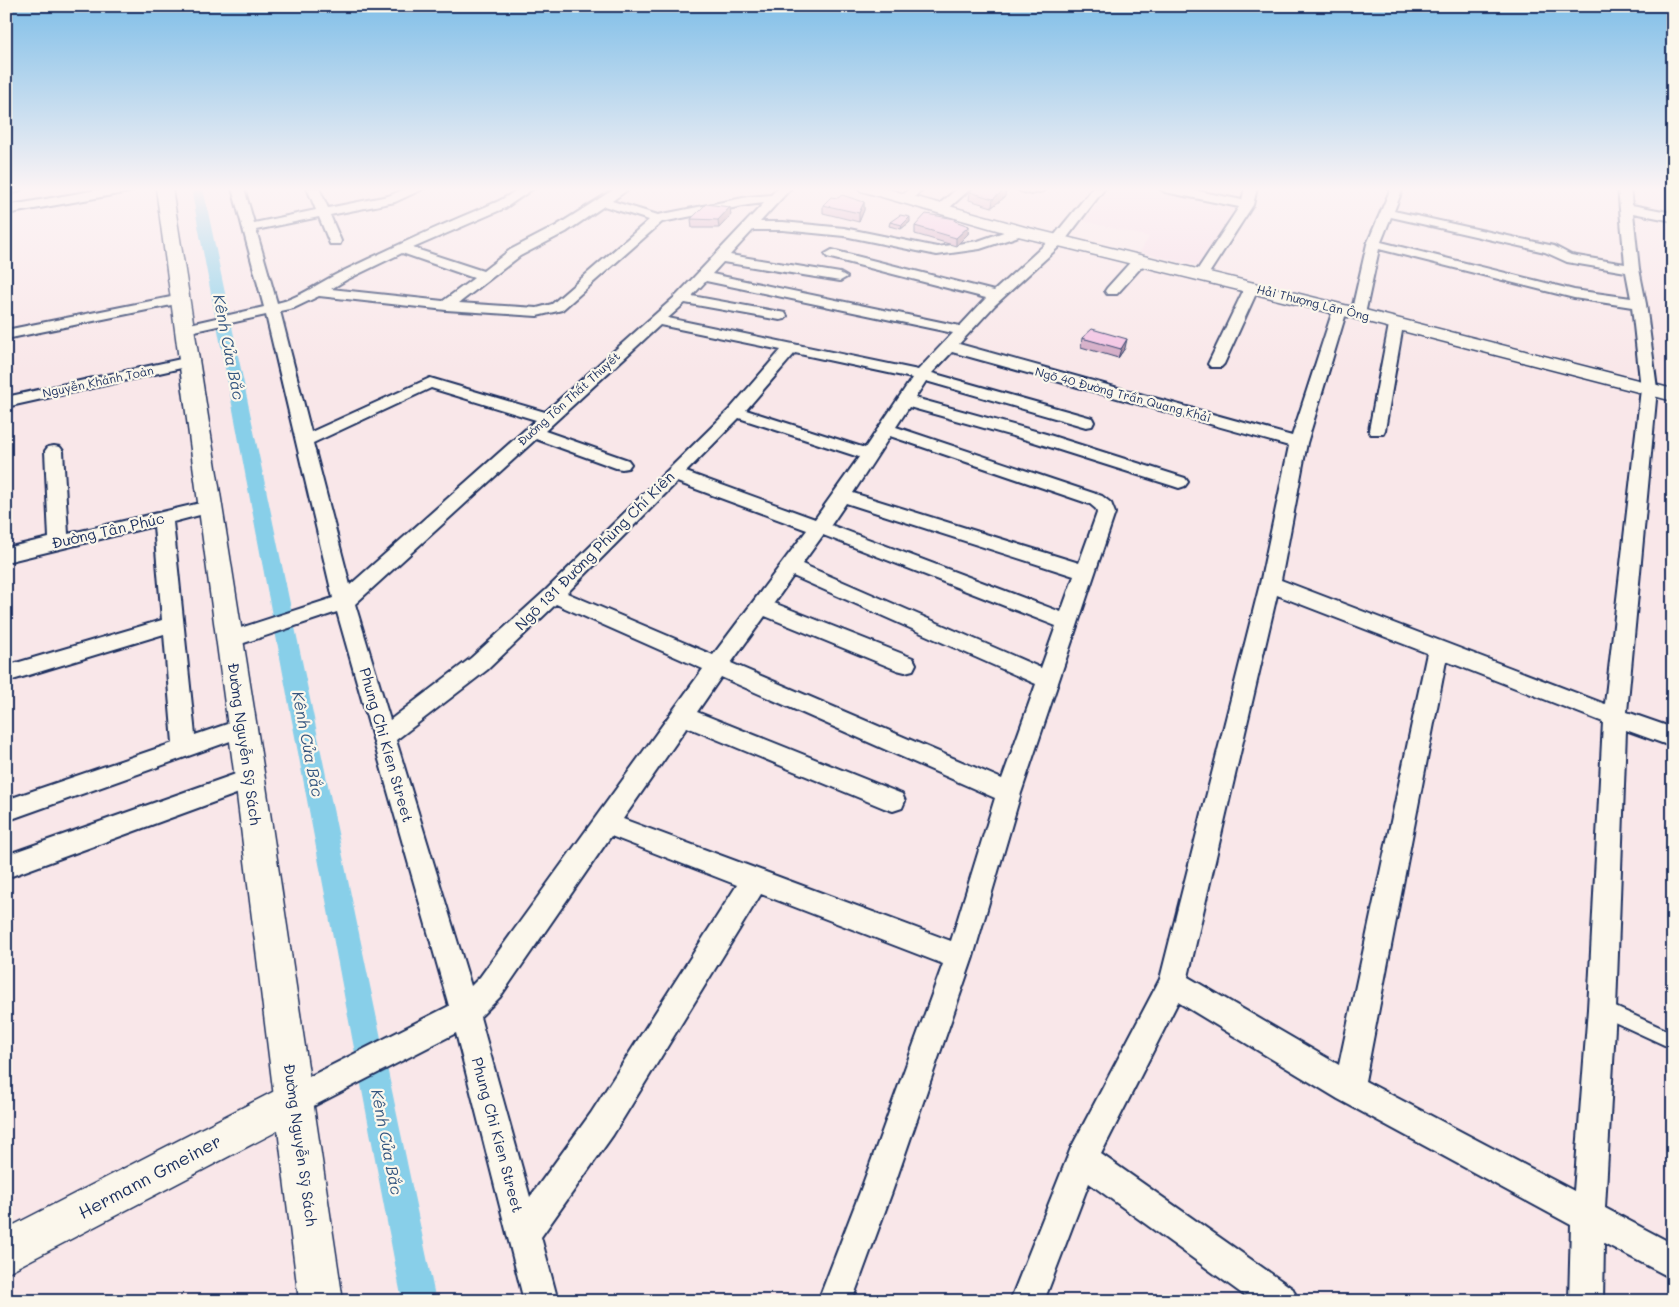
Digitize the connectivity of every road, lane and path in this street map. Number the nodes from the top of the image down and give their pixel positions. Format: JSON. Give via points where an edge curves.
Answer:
{"nodes":[{"id":1,"x":173,"y":249,"type":"edge"},
{"id":2,"x":252,"y":249,"type":"edge"},
{"id":3,"x":402,"y":249,"type":"joint"},
{"id":4,"x":524,"y":249,"type":"edge"},
{"id":5,"x":623,"y":249,"type":"edge"},
{"id":6,"x":727,"y":249,"type":"edge"},
{"id":7,"x":927,"y":249,"type":"edge"},
{"id":8,"x":951,"y":249,"type":"edge"},
{"id":9,"x":1048,"y":249,"type":"edge"},
{"id":10,"x":1095,"y":249,"type":"edge"},
{"id":11,"x":1218,"y":249,"type":"edge"},
{"id":12,"x":1372,"y":249,"type":"edge"},
{"id":13,"x":1394,"y":249,"type":"edge"},
{"id":14,"x":1551,"y":249,"type":"edge"},
{"id":15,"x":1630,"y":249,"type":"edge"},
{"id":16,"x":832,"y":254,"type":"dead end"},
{"id":17,"x":720,"y":257,"type":"junction"},
{"id":18,"x":1140,"y":260,"type":"junction"},
{"id":19,"x":1632,"y":269,"type":"junction"},
{"id":20,"x":1201,"y":274,"type":"junction"},
{"id":21,"x":483,"y":276,"type":"junction"},
{"id":22,"x":704,"y":276,"type":"junction"},
{"id":23,"x":840,"y":277,"type":"dead end"},
{"id":24,"x":1252,"y":287,"type":"junction"},
{"id":25,"x":1112,"y":290,"type":"dead end"},
{"id":26,"x":317,"y":292,"type":"junction"},
{"id":27,"x":996,"y":296,"type":"junction"},
{"id":28,"x":682,"y":298,"type":"junction"},
{"id":29,"x":181,"y":299,"type":"junction"},
{"id":30,"x":1639,"y":304,"type":"junction"},
{"id":31,"x":446,"y":306,"type":"junction"},
{"id":32,"x":263,"y":312,"type":"junction"},
{"id":33,"x":1349,"y":312,"type":"junction"},
{"id":34,"x":780,"y":316,"type":"dead end"},
{"id":35,"x":656,"y":320,"type":"junction"},
{"id":36,"x":1396,"y":325,"type":"junction"},
{"id":37,"x":196,"y":327,"type":"junction"},
{"id":38,"x":6,"y":335,"type":"edge"},
{"id":39,"x":956,"y":339,"type":"junction"},
{"id":40,"x":791,"y":348,"type":"junction"},
{"id":41,"x":190,"y":362,"type":"junction"},
{"id":42,"x":1216,"y":364,"type":"dead end"},
{"id":43,"x":922,"y":375,"type":"junction"},
{"id":44,"x":1649,"y":389,"type":"junction"},
{"id":45,"x":1673,"y":395,"type":"edge"},
{"id":46,"x":906,"y":400,"type":"junction"},
{"id":47,"x":6,"y":402,"type":"edge"},
{"id":48,"x":736,"y":412,"type":"junction"},
{"id":49,"x":548,"y":418,"type":"junction"},
{"id":50,"x":1086,"y":422,"type":"dead end"},
{"id":51,"x":887,"y":430,"type":"junction"},
{"id":52,"x":1377,"y":430,"type":"dead end"},
{"id":53,"x":532,"y":432,"type":"junction"},
{"id":54,"x":305,"y":441,"type":"junction"},
{"id":55,"x":1298,"y":443,"type":"junction"},
{"id":56,"x":54,"y":451,"type":"dead end"},
{"id":57,"x":870,"y":454,"type":"junction"},
{"id":58,"x":622,"y":464,"type":"dead end"},
{"id":59,"x":673,"y":474,"type":"junction"},
{"id":60,"x":1179,"y":482,"type":"dead end"},
{"id":61,"x":842,"y":496,"type":"junction"},
{"id":62,"x":210,"y":507,"type":"junction"},
{"id":63,"x":163,"y":518,"type":"junction"},
{"id":64,"x":820,"y":527,"type":"junction"},
{"id":65,"x":59,"y":542,"type":"junction"},
{"id":66,"x":6,"y":555,"type":"edge"},
{"id":67,"x":790,"y":567,"type":"junction"},
{"id":68,"x":1085,"y":572,"type":"junction"},
{"id":69,"x":1270,"y":584,"type":"junction"},
{"id":70,"x":553,"y":595,"type":"junction"},
{"id":71,"x":335,"y":606,"type":"junction"},
{"id":72,"x":761,"y":606,"type":"junction"},
{"id":73,"x":1069,"y":623,"type":"junction"},
{"id":74,"x":173,"y":624,"type":"junction"},
{"id":75,"x":229,"y":640,"type":"junction"},
{"id":76,"x":1438,"y":649,"type":"junction"},
{"id":77,"x":905,"y":664,"type":"dead end"},
{"id":78,"x":717,"y":666,"type":"junction"},
{"id":79,"x":6,"y":674,"type":"edge"},
{"id":80,"x":1047,"y":680,"type":"junction"},
{"id":81,"x":682,"y":716,"type":"junction"},
{"id":82,"x":1615,"y":717,"type":"junction"},
{"id":83,"x":242,"y":728,"type":"junction"},
{"id":84,"x":384,"y":737,"type":"junction"},
{"id":85,"x":1673,"y":738,"type":"edge"},
{"id":86,"x":185,"y":748,"type":"junction"},
{"id":87,"x":250,"y":779,"type":"junction"},
{"id":88,"x":1009,"y":794,"type":"junction"},
{"id":89,"x":893,"y":801,"type":"dead end"},
{"id":90,"x":6,"y":810,"type":"edge"},
{"id":91,"x":606,"y":824,"type":"junction"},
{"id":92,"x":6,"y":867,"type":"edge"},
{"id":93,"x":755,"y":880,"type":"junction"},
{"id":94,"x":959,"y":958,"type":"junction"},
{"id":95,"x":1173,"y":983,"type":"junction"},
{"id":96,"x":1602,"y":1009,"type":"junction"},
{"id":97,"x":465,"y":1013,"type":"junction"},
{"id":98,"x":1673,"y":1041,"type":"edge"},
{"id":99,"x":1349,"y":1088,"type":"junction"},
{"id":100,"x":294,"y":1101,"type":"junction"},
{"id":101,"x":1082,"y":1158,"type":"junction"},
{"id":102,"x":1588,"y":1217,"type":"junction"},
{"id":103,"x":523,"y":1234,"type":"junction"},
{"id":104,"x":6,"y":1252,"type":"edge"},
{"id":105,"x":1673,"y":1262,"type":"edge"},
{"id":106,"x":321,"y":1301,"type":"edge"},
{"id":107,"x":541,"y":1301,"type":"edge"},
{"id":108,"x":835,"y":1301,"type":"edge"},
{"id":109,"x":1027,"y":1301,"type":"edge"},
{"id":110,"x":1281,"y":1301,"type":"edge"},
{"id":111,"x":1586,"y":1301,"type":"edge"}],
"edges":[{"from":1,"to":29,"type":"main road","name":"Đường Nguyễn Sỹ Sách"},
{"from":2,"to":32,"type":"street","name":"Phung Chi Kien Street"},
{"from":3,"to":21,"type":"street"},
{"from":3,"to":26,"type":"street","via":[[340,277]]},
{"from":4,"to":21,"type":"street"},
{"from":5,"to":31,"type":"street","via":[[553,310],[537,312]]},
{"from":6,"to":17,"type":"street","name":"Đường Tôn Thất Thuyết"},
{"from":7,"to":8,"type":"street"},
{"from":9,"to":27,"type":"street"},
{"from":10,"to":18,"type":"main road","name":"Hải Thượng Lãn Ông"},
{"from":11,"to":20,"type":"street"},
{"from":12,"to":33,"type":"street"},
{"from":13,"to":30,"type":"street","via":[[1574,294]]},
{"from":14,"to":19,"type":"street","via":[[1567,258]]},
{"from":15,"to":19,"type":"street"},
{"from":16,"to":27,"type":"street"},
{"from":17,"to":22,"type":"street","name":"Đường Tôn Thất Thuyết"},
{"from":17,"to":23,"type":"street"},
{"from":18,"to":20,"type":"main road","name":"Hải Thượng Lãn Ông"},
{"from":18,"to":25,"type":"street"},
{"from":19,"to":30,"type":"street"},
{"from":20,"to":24,"type":"main road","name":"Hải Thượng Lãn Ông"},
{"from":21,"to":31,"type":"street"},
{"from":22,"to":28,"type":"street","name":"Đường Tôn Thất Thuyết"},
{"from":22,"to":39,"type":"street","name":"Ngõ 40 Đường Trần Quang Khải"},
{"from":24,"to":33,"type":"main road","name":"Hải Thượng Lãn Ông"},
{"from":24,"to":42,"type":"street"},
{"from":26,"to":31,"type":"street"},
{"from":26,"to":32,"type":"street"},
{"from":27,"to":39,"type":"street"},
{"from":28,"to":34,"type":"street"},
{"from":28,"to":35,"type":"street","name":"Đường Tôn Thất Thuyết"},
{"from":29,"to":37,"type":"main road","name":"Đường Nguyễn Sỹ Sách"},
{"from":29,"to":38,"type":"street"},
{"from":30,"to":44,"type":"street"},
{"from":32,"to":37,"type":"street"},
{"from":32,"to":54,"type":"street","name":"Phung Chi Kien Street"},
{"from":33,"to":36,"type":"main road","name":"Hải Thượng Lãn Ông"},
{"from":33,"to":55,"type":"street"},
{"from":35,"to":40,"type":"street"},
{"from":35,"to":49,"type":"street","name":"Đường Tôn Thất Thuyết"},
{"from":36,"to":44,"type":"main road","name":"Hải Thượng Lãn Ông"},
{"from":36,"to":52,"type":"street"},
{"from":37,"to":41,"type":"main road","name":"Đường Nguyễn Sỹ Sách"},
{"from":39,"to":43,"type":"street"},
{"from":39,"to":55,"type":"street","name":"Ngõ 40 Đường Trần Quang Khải"},
{"from":40,"to":43,"type":"street"},
{"from":40,"to":48,"type":"street","name":"Ngõ 131 Đường Phùng Chí Kiên"},
{"from":41,"to":47,"type":"street","name":"Nguyễn Khánh Toàn"},
{"from":41,"to":62,"type":"main road","name":"Đường Nguyễn Sỹ Sách"},
{"from":43,"to":46,"type":"street"},
{"from":43,"to":50,"type":"street"},
{"from":44,"to":45,"type":"main road","name":"Hải Thượng Lãn Ông"},
{"from":44,"to":82,"type":"street"},
{"from":46,"to":51,"type":"street"},
{"from":46,"to":60,"type":"street"},
{"from":48,"to":57,"type":"street"},
{"from":48,"to":59,"type":"street","name":"Ngõ 131 Đường Phùng Chí Kiên"},
{"from":49,"to":53,"type":"street","name":"Đường Tôn Thất Thuyết"},
{"from":49,"to":54,"type":"street","via":[[430,383]]},
{"from":51,"to":57,"type":"street"},
{"from":51,"to":68,"type":"street","via":[[1102,504],[1106,512]]},
{"from":53,"to":58,"type":"street"},
{"from":53,"to":71,"type":"street","name":"Đường Tôn Thất Thuyết"},
{"from":54,"to":71,"type":"street","name":"Phung Chi Kien Street"},
{"from":55,"to":69,"type":"street"},
{"from":56,"to":65,"type":"street"},
{"from":57,"to":61,"type":"street"},
{"from":59,"to":64,"type":"street"},
{"from":59,"to":70,"type":"street","name":"Ngõ 131 Đường Phùng Chí Kiên"},
{"from":61,"to":64,"type":"street"},
{"from":61,"to":68,"type":"street"},
{"from":62,"to":63,"type":"street","name":"Đường Tân Phúc"},
{"from":62,"to":75,"type":"main road","name":"Đường Nguyễn Sỹ Sách"},
{"from":63,"to":65,"type":"street","name":"Đường Tân Phúc"},
{"from":63,"to":74,"type":"street"},
{"from":64,"to":67,"type":"street"},
{"from":64,"to":73,"type":"street"},
{"from":65,"to":66,"type":"street","name":"Đường Tân Phúc"},
{"from":67,"to":72,"type":"street"},
{"from":67,"to":80,"type":"street"},
{"from":68,"to":73,"type":"street"},
{"from":69,"to":76,"type":"street"},
{"from":69,"to":95,"type":"street"},
{"from":70,"to":78,"type":"street"},
{"from":70,"to":84,"type":"street","name":"Ngõ 131 Đường Phùng Chí Kiên","via":[[478,664]]},
{"from":71,"to":75,"type":"street"},
{"from":71,"to":84,"type":"street","name":"Phung Chi Kien Street"},
{"from":72,"to":77,"type":"street"},
{"from":72,"to":78,"type":"street"},
{"from":73,"to":80,"type":"street"},
{"from":74,"to":79,"type":"street"},
{"from":74,"to":86,"type":"street"},
{"from":75,"to":83,"type":"main road","name":"Đường Nguyễn Sỹ Sách"},
{"from":76,"to":82,"type":"street"},
{"from":76,"to":99,"type":"street"},
{"from":78,"to":81,"type":"street"},
{"from":78,"to":88,"type":"street"},
{"from":80,"to":88,"type":"street"},
{"from":81,"to":89,"type":"street"},
{"from":81,"to":91,"type":"street"},
{"from":82,"to":85,"type":"street"},
{"from":82,"to":96,"type":"street"},
{"from":83,"to":86,"type":"street"},
{"from":83,"to":87,"type":"main road","name":"Đường Nguyễn Sỹ Sách"},
{"from":84,"to":97,"type":"street","name":"Phung Chi Kien Street"},
{"from":86,"to":90,"type":"street"},
{"from":87,"to":92,"type":"street"},
{"from":87,"to":100,"type":"main road","name":"Đường Nguyễn Sỹ Sách"},
{"from":88,"to":94,"type":"street"},
{"from":91,"to":93,"type":"street"},
{"from":91,"to":97,"type":"street","via":[[490,987]]},
{"from":93,"to":94,"type":"street"},
{"from":93,"to":103,"type":"street","via":[[602,1124]]},
{"from":94,"to":108,"type":"street"},
{"from":95,"to":99,"type":"street"},
{"from":95,"to":101,"type":"street"},
{"from":96,"to":98,"type":"lane"},
{"from":96,"to":102,"type":"street"},
{"from":97,"to":100,"type":"street"},
{"from":97,"to":103,"type":"street","name":"Phung Chi Kien Street"},
{"from":99,"to":102,"type":"street"},
{"from":100,"to":104,"type":"main road","name":"Hermann Gmeiner"},
{"from":100,"to":106,"type":"main road","name":"Đường Nguyễn Sỹ Sách"},
{"from":101,"to":109,"type":"street"},
{"from":101,"to":110,"type":"street"},
{"from":102,"to":105,"type":"street"},
{"from":102,"to":111,"type":"street"},
{"from":103,"to":107,"type":"street","name":"Phung Chi Kien Street"}]}
